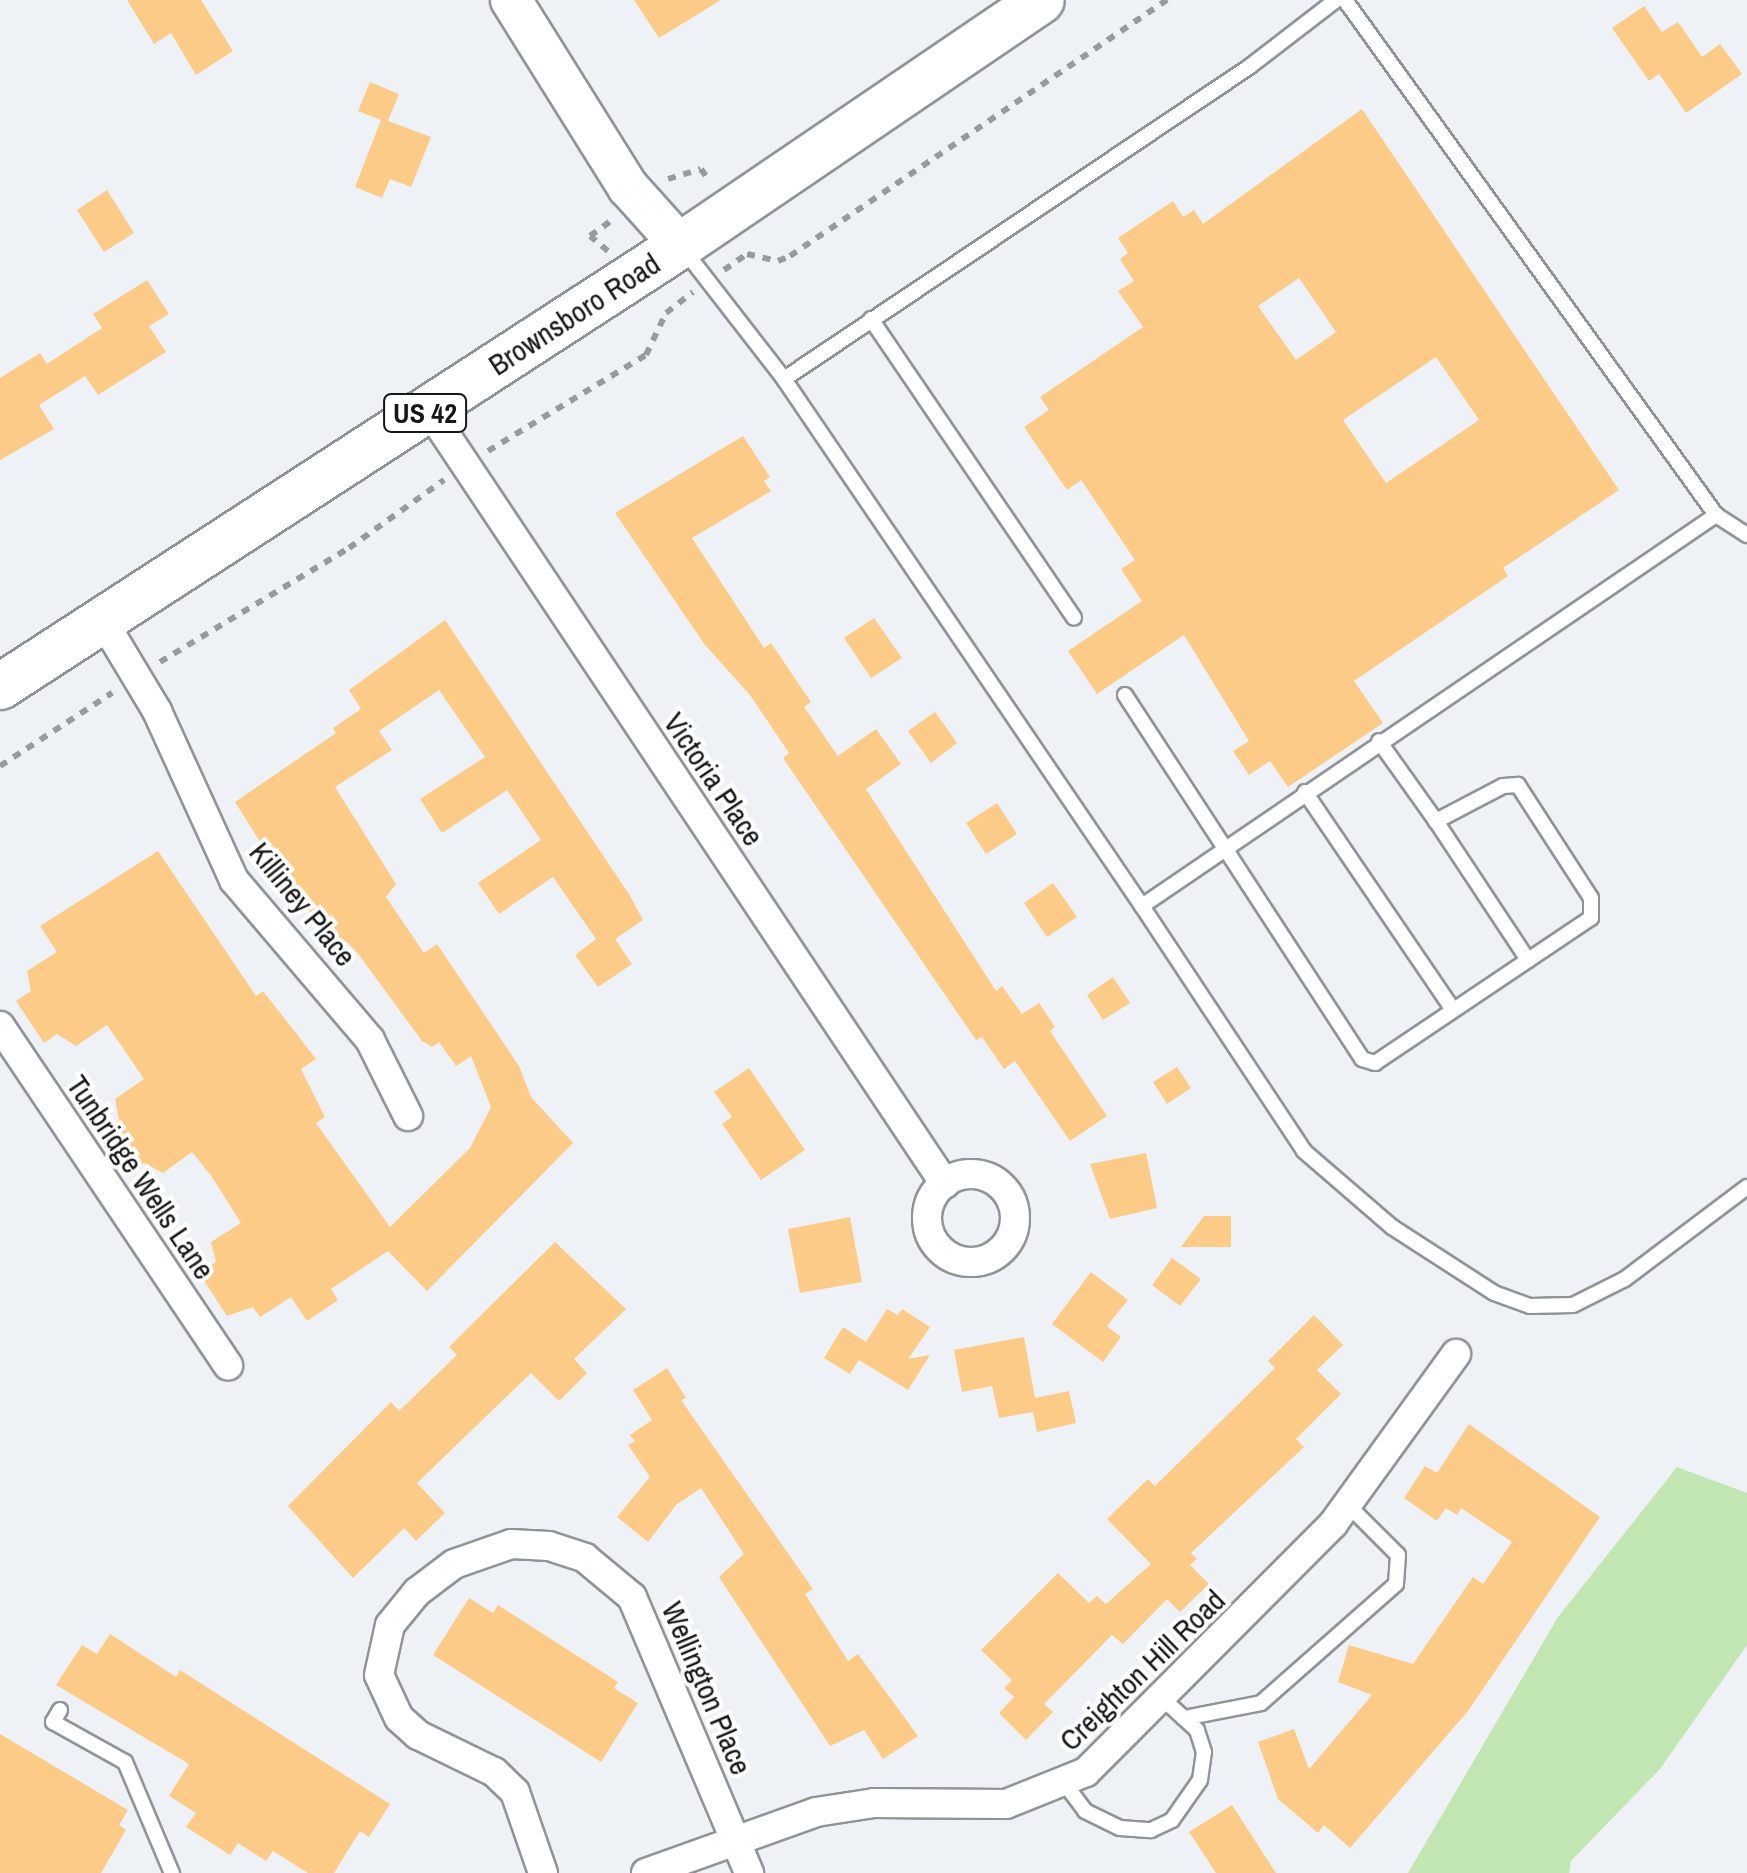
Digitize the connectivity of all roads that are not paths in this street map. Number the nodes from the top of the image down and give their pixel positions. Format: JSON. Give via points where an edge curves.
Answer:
{"nodes":[{"id":1,"x":511,"y":0,"type":"edge"},
{"id":2,"x":1042,"y":0,"type":"edge"},
{"id":3,"x":1336,"y":0,"type":"edge"},
{"id":4,"x":1345,"y":0,"type":"edge"},
{"id":5,"x":680,"y":245,"type":"junction"},
{"id":6,"x":871,"y":319,"type":"junction"},
{"id":7,"x":784,"y":379,"type":"junction"},
{"id":8,"x":429,"y":410,"type":"junction"},
{"id":9,"x":1716,"y":515,"type":"junction"},
{"id":10,"x":1747,"y":535,"type":"edge"},
{"id":11,"x":1074,"y":618,"type":"dead end"},
{"id":12,"x":103,"y":621,"type":"junction"},
{"id":13,"x":0,"y":686,"type":"edge"},
{"id":14,"x":1125,"y":695,"type":"dead end"},
{"id":15,"x":1380,"y":741,"type":"junction"},
{"id":16,"x":1305,"y":792,"type":"junction"},
{"id":17,"x":1436,"y":821,"type":"junction"},
{"id":18,"x":1226,"y":848,"type":"junction"},
{"id":19,"x":1142,"y":906,"type":"junction"},
{"id":20,"x":1528,"y":960,"type":"junction"},
{"id":21,"x":1454,"y":1010,"type":"junction"},
{"id":22,"x":0,"y":1026,"type":"edge"},
{"id":23,"x":408,"y":1116,"type":"dead end"},
{"id":24,"x":944,"y":1184,"type":"dead end"},
{"id":25,"x":1747,"y":1187,"type":"edge"},
{"id":26,"x":1456,"y":1354,"type":"dead end"},
{"id":27,"x":228,"y":1364,"type":"dead end"},
{"id":28,"x":1347,"y":1504,"type":"junction"},
{"id":29,"x":1174,"y":1708,"type":"junction"},
{"id":30,"x":60,"y":1710,"type":"dead end"},
{"id":31,"x":1065,"y":1784,"type":"junction"},
{"id":32,"x":736,"y":1841,"type":"junction"},
{"id":33,"x":172,"y":1873,"type":"edge"},
{"id":34,"x":543,"y":1873,"type":"edge"},
{"id":35,"x":646,"y":1873,"type":"edge"},
{"id":36,"x":749,"y":1873,"type":"edge"}],
"edges":[{"from":1,"to":5,"type":"street","via":[[628,188]]},
{"from":2,"to":5,"type":"main road","name":"Brownsboro Road","number":"US 42"},
{"from":3,"to":6,"type":"lane","via":[[1250,68]]},
{"from":4,"to":9,"type":"lane"},
{"from":5,"to":7,"type":"lane"},
{"from":5,"to":8,"type":"main road","name":"Brownsboro Road","number":"US 42"},
{"from":6,"to":7,"type":"lane"},
{"from":6,"to":11,"type":"lane"},
{"from":7,"to":19,"type":"lane"},
{"from":8,"to":12,"type":"main road","name":"Brownsboro Road","number":"US 42"},
{"from":8,"to":24,"type":"street","name":"Victoria Place"},
{"from":9,"to":10,"type":"lane"},
{"from":9,"to":15,"type":"lane"},
{"from":12,"to":13,"type":"main road","name":"Brownsboro Road","number":"US 42"},
{"from":12,"to":23,"type":"street","name":"Killiney Place","via":[[234,880],[370,1040]]},
{"from":14,"to":18,"type":"lane"},
{"from":15,"to":16,"type":"lane"},
{"from":15,"to":17,"type":"lane"},
{"from":16,"to":18,"type":"lane"},
{"from":16,"to":21,"type":"lane"},
{"from":17,"to":20,"type":"lane"},
{"from":17,"to":20,"type":"lane","via":[[1503,786],[1518,786],[1592,898],[1592,918]]},
{"from":18,"to":19,"type":"lane"},
{"from":18,"to":21,"type":"lane","via":[[1362,1059],[1375,1062]]},
{"from":19,"to":25,"type":"lane","via":[[1304,1151],[1392,1227],[1494,1293],[1530,1306],[1573,1304],[1625,1279]]},
{"from":20,"to":21,"type":"lane"},
{"from":22,"to":27,"type":"street","name":"Tunbridge Wells Lane"},
{"from":26,"to":28,"type":"street","name":"Creighton Hill Road"},
{"from":28,"to":29,"type":"street","name":"Creighton Hill Road"},
{"from":28,"to":29,"type":"lane","via":[[1398,1555],[1396,1584],[1284,1689],[1260,1703]]},
{"from":29,"to":31,"type":"street","name":"Creighton Hill Road"},
{"from":29,"to":31,"type":"lane","via":[[1197,1730],[1204,1766],[1172,1820],[1151,1830],[1120,1828],[1085,1811]]},
{"from":30,"to":33,"type":"lane","via":[[53,1722],[125,1762]]},
{"from":31,"to":32,"type":"street","name":"Creighton Hill Road","via":[[982,1807],[844,1806]]},
{"from":32,"to":34,"type":"street","name":"Wellington Place","via":[[632,1597],[585,1558],[548,1546],[510,1544],[454,1564],[416,1592],[390,1626],[379,1674],[386,1697],[418,1735],[494,1772],[515,1792]]},
{"from":32,"to":35,"type":"street","name":"Creighton Hill Road"},
{"from":32,"to":36,"type":"street","name":"Wellington Place"}]}
